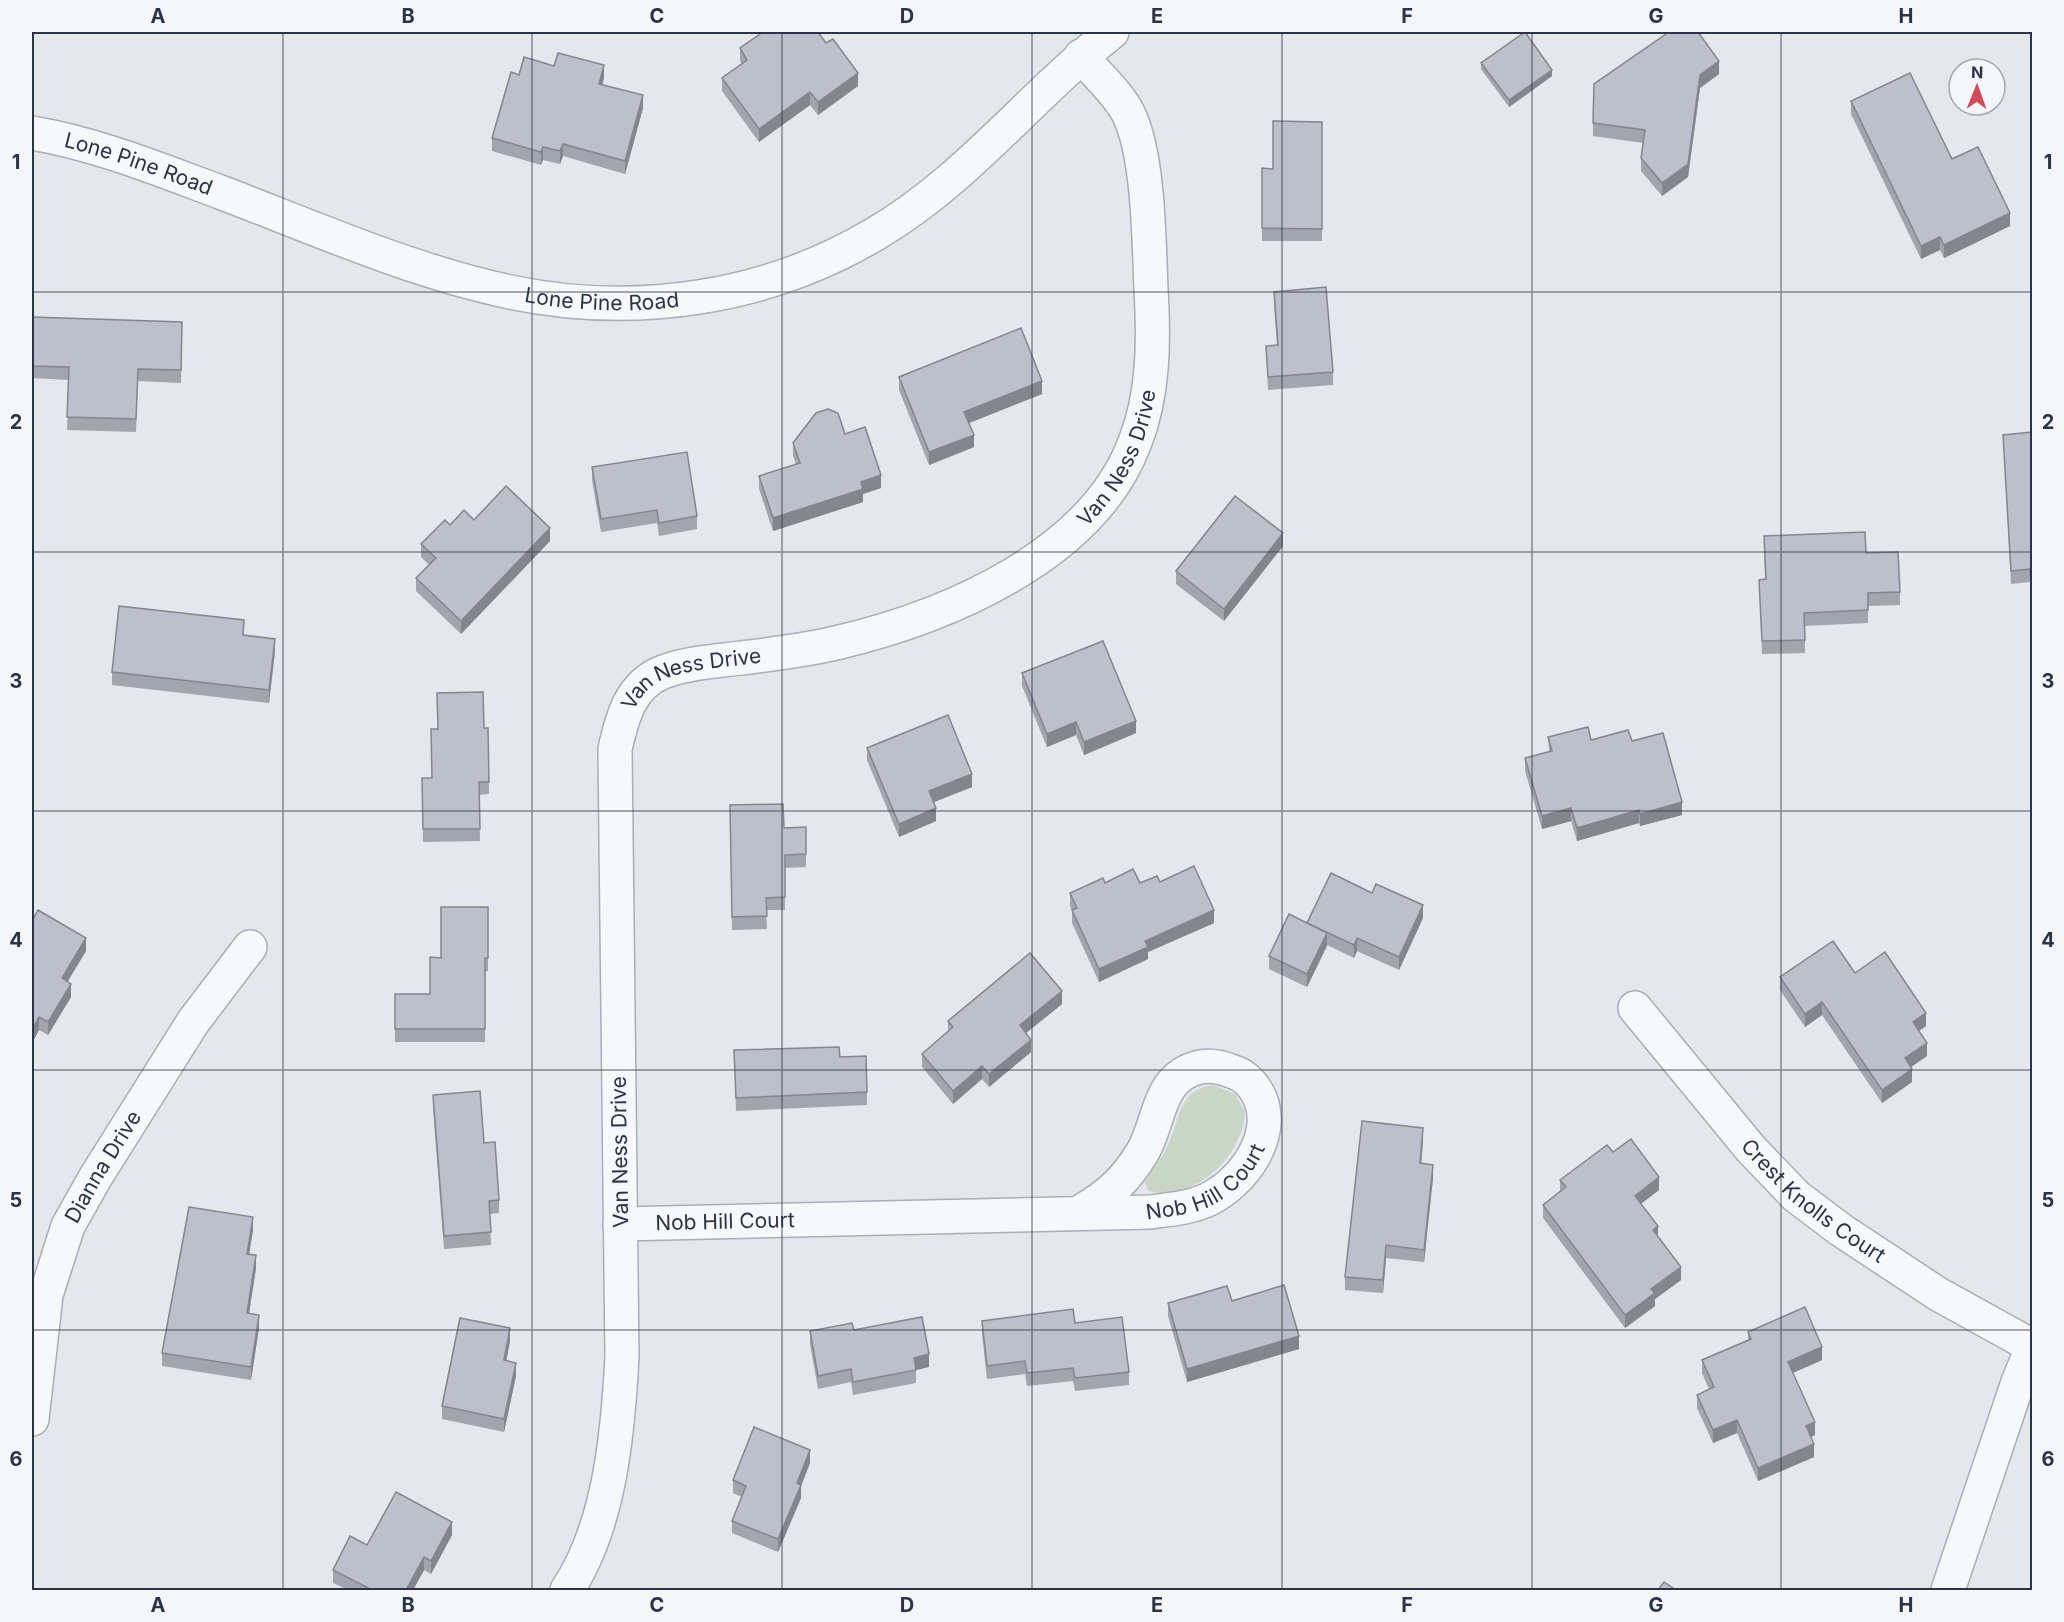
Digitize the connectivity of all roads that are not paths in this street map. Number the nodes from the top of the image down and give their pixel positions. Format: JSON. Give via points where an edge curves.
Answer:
{"nodes":[{"id":1,"x":1112,"y":32,"type":"edge"},
{"id":2,"x":1081,"y":56,"type":"junction"},
{"id":3,"x":32,"y":133,"type":"edge"},
{"id":4,"x":250,"y":947,"type":"dead end"},
{"id":5,"x":1635,"y":1008,"type":"dead end"},
{"id":6,"x":1080,"y":1212,"type":"junction"},
{"id":7,"x":621,"y":1224,"type":"junction"},
{"id":8,"x":2032,"y":1347,"type":"edge"},
{"id":9,"x":32,"y":1419,"type":"edge"},
{"id":10,"x":567,"y":1590,"type":"edge"},
{"id":11,"x":1948,"y":1590,"type":"edge"}],
"edges":[{"from":1,"to":2,"type":"street","name":"Lone Pine Road"},
{"from":2,"to":3,"type":"street","name":"Lone Pine Road","via":[[971,164],[922,204],[875,234],[827,260],[771,281],[714,295],[654,303],[558,300],[498,289],[376,250],[125,157]]},
{"from":2,"to":7,"type":"street","name":"Van Ness Drive","via":[[1126,110],[1140,153],[1148,228],[1152,346],[1149,387],[1135,442],[1120,473],[1069,533],[1017,572],[967,599],[840,642],[707,662],[662,673],[636,691],[623,716],[615,749]]},
{"from":4,"to":9,"type":"street","name":"Dianna Drive","via":[[194,1022],[68,1226],[46,1295]]},
{"from":5,"to":8,"type":"street","name":"Crest Knolls Court","via":[[1751,1149],[1796,1196],[1938,1294]]},
{"from":6,"to":6,"type":"street","name":"Nob Hill Court","via":[[1151,1212],[1209,1199],[1249,1165],[1259,1144],[1264,1108],[1257,1091],[1237,1073],[1218,1066],[1200,1067],[1180,1075],[1169,1085],[1143,1152],[1128,1174],[1108,1196]]},
{"from":6,"to":7,"type":"street","name":"Nob Hill Court"},
{"from":7,"to":10,"type":"street","name":"Van Ness Drive","via":[[622,1357],[615,1444],[595,1529]]},
{"from":8,"to":11,"type":"street"}]}
